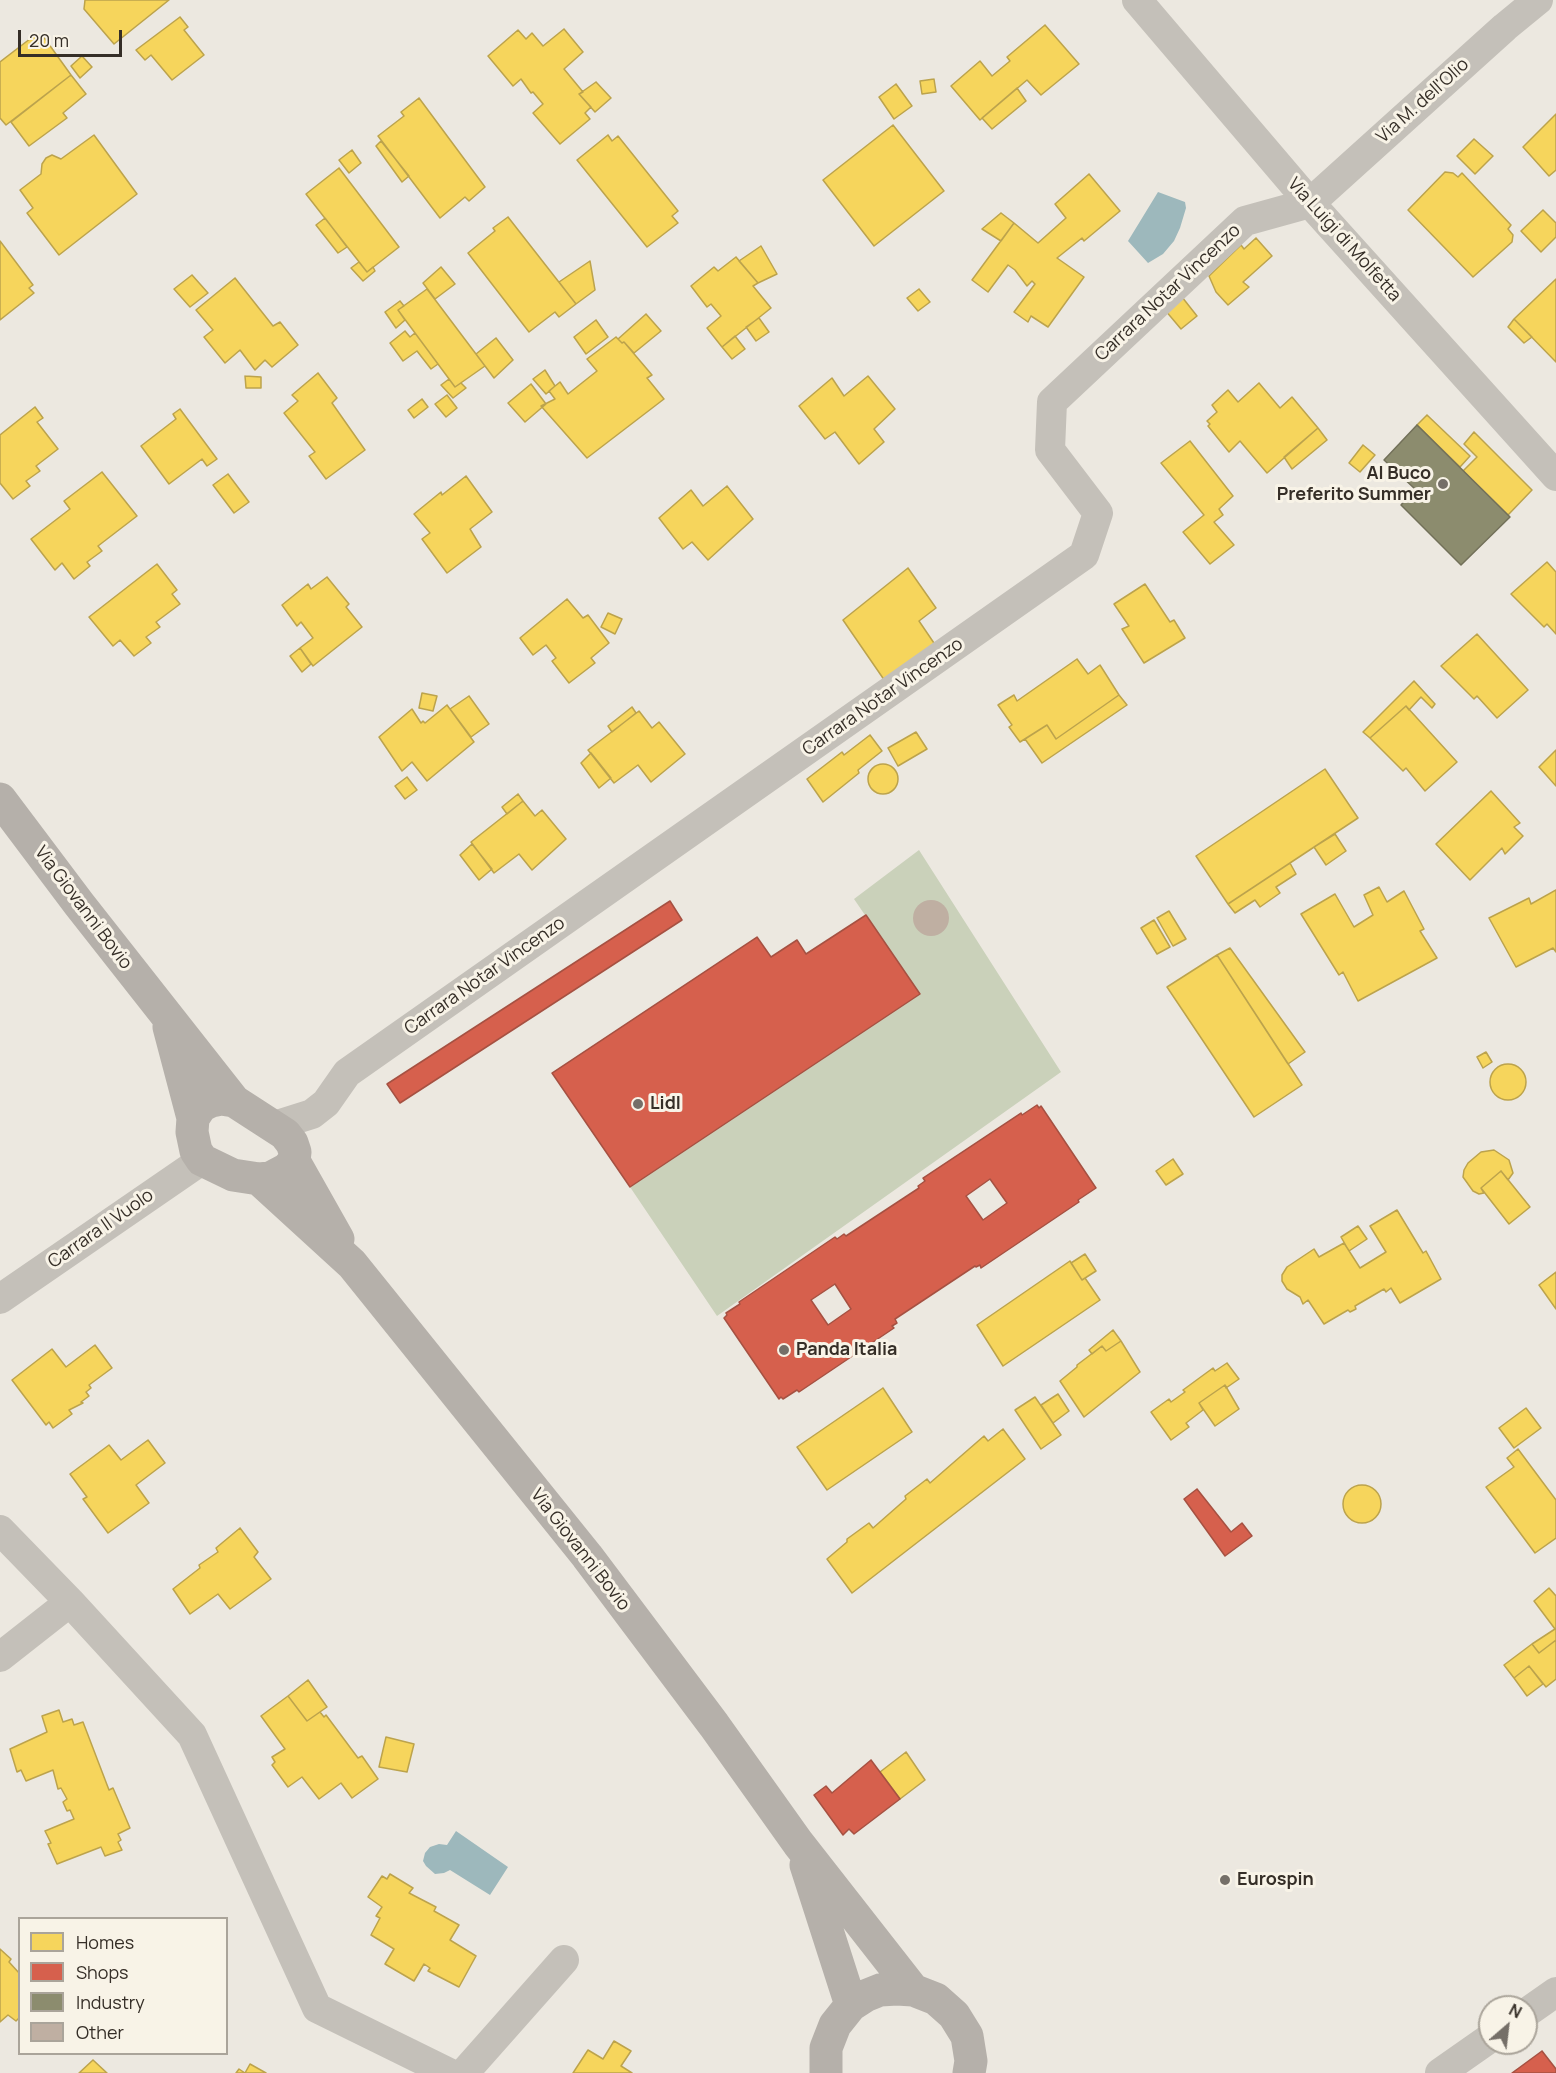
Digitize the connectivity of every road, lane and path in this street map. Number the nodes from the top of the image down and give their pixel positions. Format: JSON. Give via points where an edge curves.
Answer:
{"nodes":[{"id":1,"x":1137,"y":0,"type":"edge"},
{"id":2,"x":1538,"y":0,"type":"edge"},
{"id":3,"x":1310,"y":203,"type":"junction"},
{"id":4,"x":1556,"y":476,"type":"edge"},
{"id":5,"x":0,"y":799,"type":"edge"},
{"id":6,"x":166,"y":1016,"type":"junction"},
{"id":7,"x":234,"y":1101,"type":"junction"},
{"id":8,"x":193,"y":1118,"type":"junction"},
{"id":9,"x":274,"y":1126,"type":"junction"},
{"id":10,"x":202,"y":1160,"type":"junction"},
{"id":11,"x":294,"y":1161,"type":"junction"},
{"id":12,"x":259,"y":1179,"type":"junction"},
{"id":13,"x":352,"y":1264,"type":"junction"},
{"id":14,"x":0,"y":1299,"type":"edge"},
{"id":15,"x":0,"y":1530,"type":"edge"},
{"id":16,"x":70,"y":1602,"type":"junction"},
{"id":17,"x":0,"y":1657,"type":"edge"},
{"id":18,"x":798,"y":1843,"type":"junction"},
{"id":19,"x":564,"y":1960,"type":"dead end"},
{"id":20,"x":913,"y":1990,"type":"junction"},
{"id":21,"x":1556,"y":1992,"type":"edge"},
{"id":22,"x":851,"y":2005,"type":"junction"},
{"id":23,"x":1538,"y":2005,"type":"edge"},
{"id":24,"x":1478,"y":2046,"type":"edge"},
{"id":25,"x":449,"y":2073,"type":"edge"},
{"id":26,"x":464,"y":2073,"type":"edge"},
{"id":27,"x":826,"y":2073,"type":"edge"},
{"id":28,"x":969,"y":2073,"type":"edge"},
{"id":29,"x":1440,"y":2073,"type":"edge"}],
"edges":[{"from":1,"to":3,"type":"street","name":"Via Luigi di Molfetta"},
{"from":2,"to":3,"type":"street","name":"Via M. dell'Olio"},
{"from":3,"to":4,"type":"street","name":"Via Luigi di Molfetta"},
{"from":3,"to":9,"type":"street","name":"Carrara Notar Vincenzo","via":[[1245,221],[1052,402],[1050,450],[1098,513],[1084,555],[347,1073],[326,1103],[312,1114]]},
{"from":5,"to":6,"type":"main road","name":"Via Giovanni Bovio"},
{"from":6,"to":7,"type":"main road","name":"Via Giovanni Bovio"},
{"from":6,"to":8,"type":"main road"},
{"from":7,"to":8,"type":"main road","via":[[211,1101],[201,1106]]},
{"from":7,"to":9,"type":"main road"},
{"from":8,"to":10,"type":"main road","via":[[196,1151]]},
{"from":9,"to":11,"type":"main road","via":[[292,1143]]},
{"from":10,"to":12,"type":"main road","via":[[233,1175]]},
{"from":10,"to":14,"type":"street","name":"Carrara Il Vuolo"},
{"from":11,"to":12,"type":"main road","via":[[280,1174]]},
{"from":11,"to":13,"type":"main road"},
{"from":12,"to":13,"type":"main road"},
{"from":13,"to":18,"type":"main road","name":"Via Giovanni Bovio","via":[[587,1556]]},
{"from":15,"to":16,"type":"street"},
{"from":16,"to":17,"type":"street"},
{"from":16,"to":25,"type":"street","via":[[192,1735],[317,2008]]},
{"from":18,"to":20,"type":"main road","name":"Via Giovanni Bovio"},
{"from":18,"to":22,"type":"main road","name":"Via Giovanni Bovio"},
{"from":19,"to":26,"type":"street"},
{"from":20,"to":22,"type":"main road","name":"Via Giovanni Bovio","via":[[880,1990]]},
{"from":20,"to":28,"type":"main road","name":"Via Giovanni Bovio","via":[[936,1999],[954,2015],[967,2036]]},
{"from":21,"to":23,"type":"street"},
{"from":22,"to":27,"type":"main road","name":"Via Giovanni Bovio","via":[[835,2025],[826,2048]]},
{"from":24,"to":29,"type":"street"}]}
